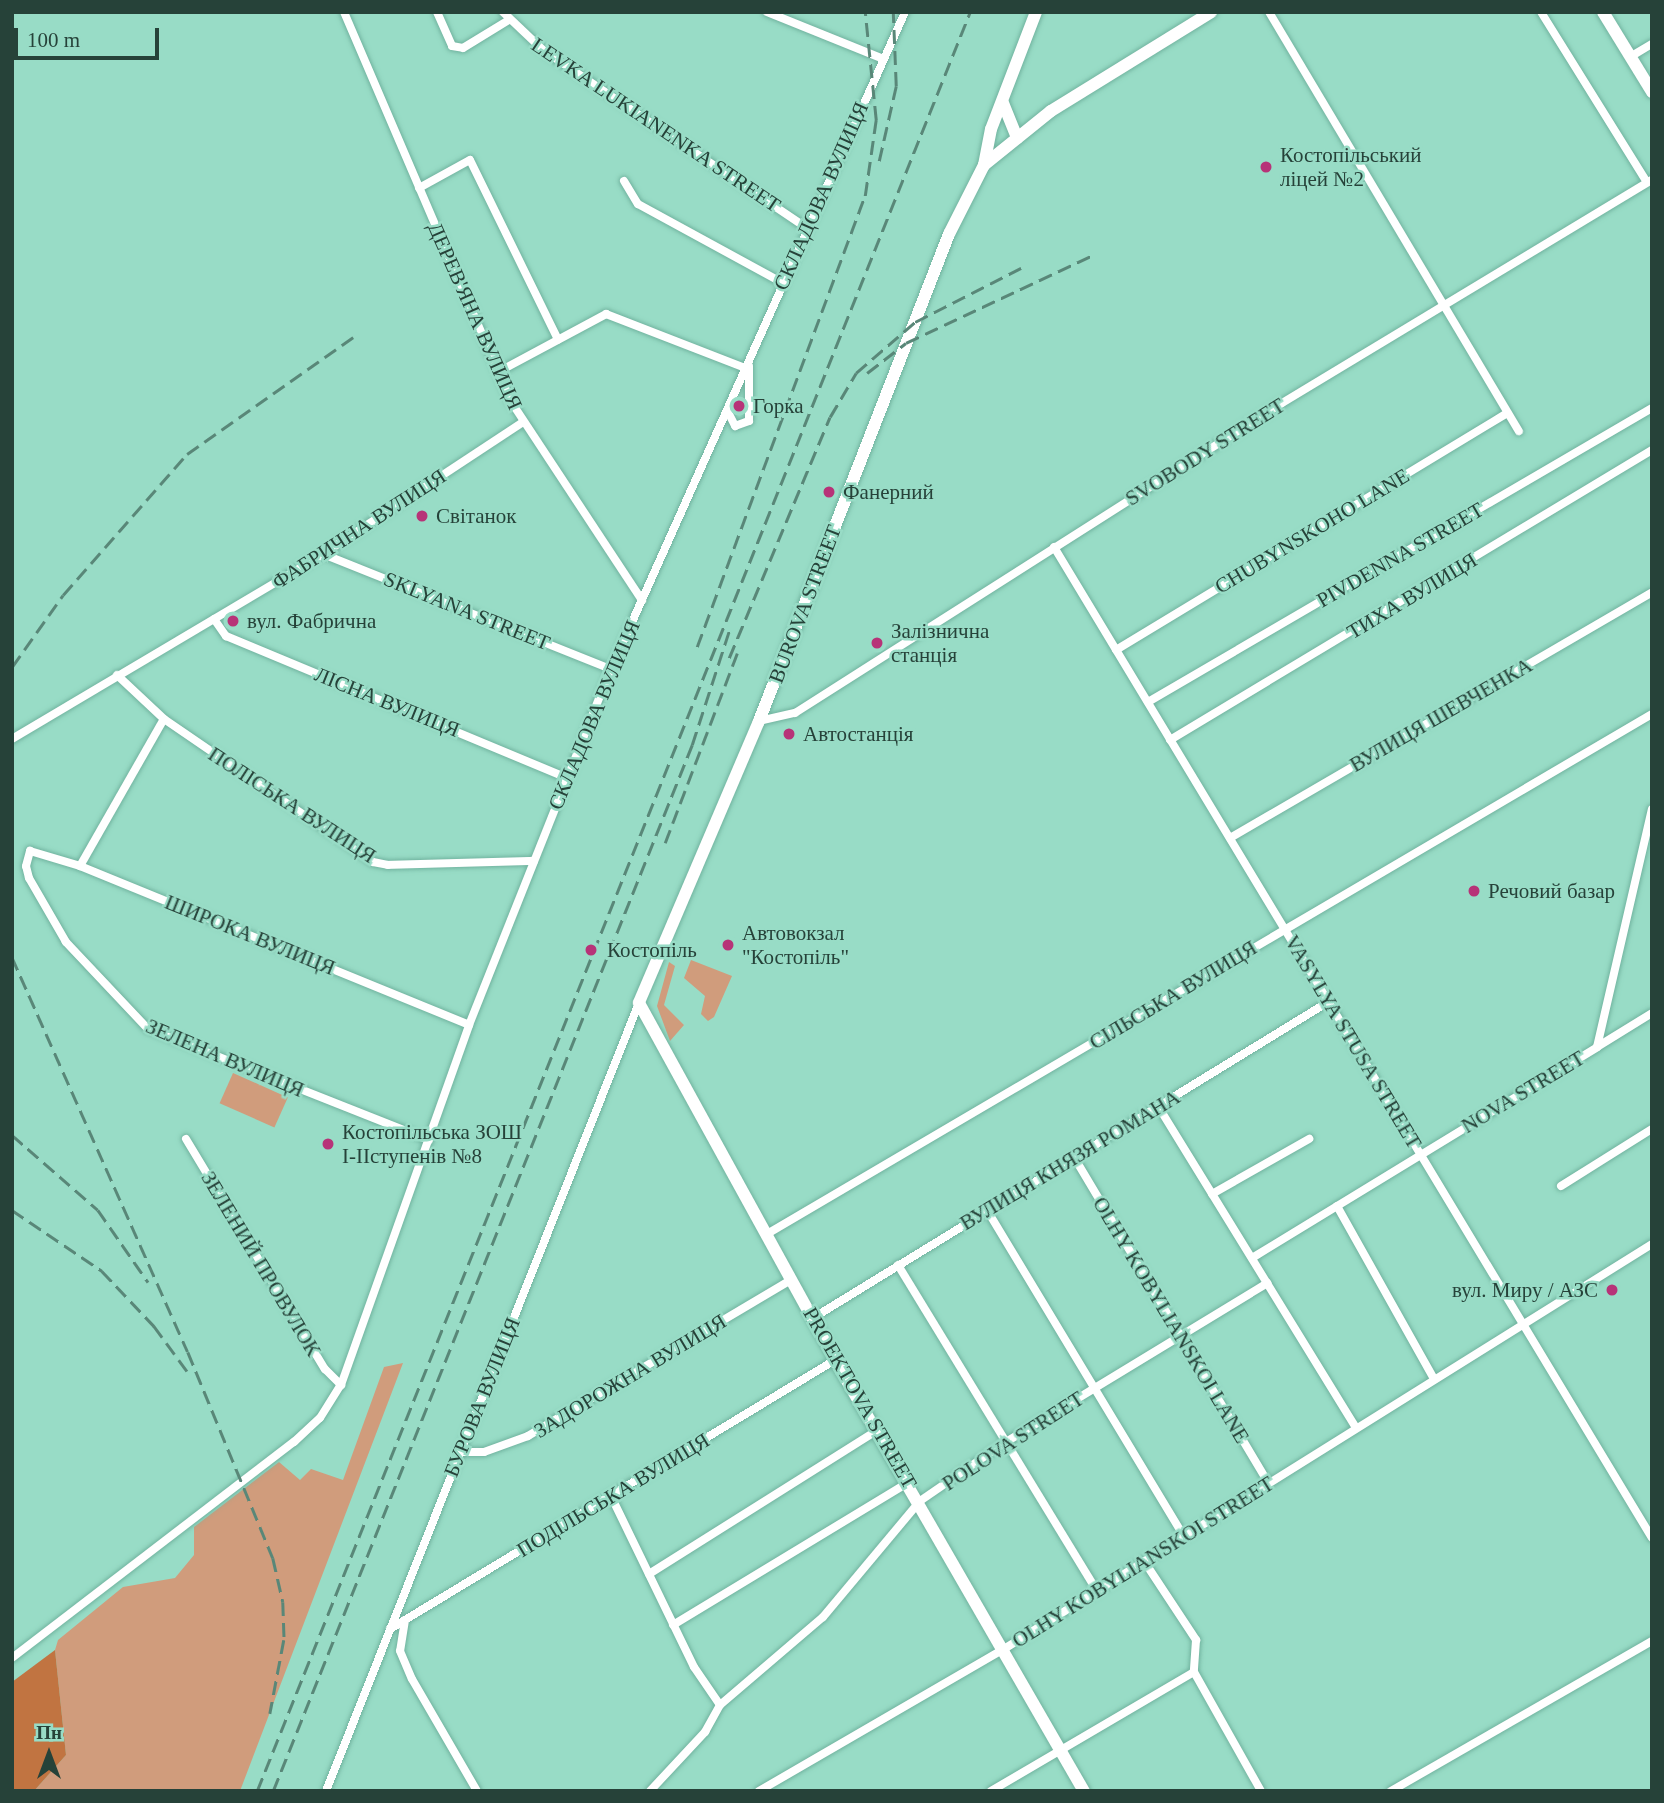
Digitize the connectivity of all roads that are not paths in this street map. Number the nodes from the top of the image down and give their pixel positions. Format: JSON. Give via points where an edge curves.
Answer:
{"nodes":[{"id":1,"x":344,"y":12,"type":"edge"},
{"id":2,"x":437,"y":12,"type":"edge"},
{"id":3,"x":767,"y":12,"type":"edge"},
{"id":4,"x":905,"y":12,"type":"edge"},
{"id":5,"x":1036,"y":12,"type":"edge"},
{"id":6,"x":1211,"y":12,"type":"edge"},
{"id":7,"x":1269,"y":12,"type":"edge"},
{"id":8,"x":1541,"y":12,"type":"edge"},
{"id":9,"x":1603,"y":12,"type":"edge"},
{"id":10,"x":505,"y":16,"type":"edge"},
{"id":11,"x":1652,"y":44,"type":"edge"},
{"id":12,"x":1630,"y":57,"type":"junction"},
{"id":13,"x":881,"y":58,"type":"junction"},
{"id":14,"x":1652,"y":92,"type":"edge"},
{"id":15,"x":1003,"y":103,"type":"junction"},
{"id":16,"x":992,"y":129,"type":"junction"},
{"id":17,"x":1012,"y":133,"type":"junction"},
{"id":18,"x":984,"y":165,"type":"junction"},
{"id":19,"x":624,"y":181,"type":"dead end"},
{"id":20,"x":1650,"y":181,"type":"edge"},
{"id":21,"x":419,"y":188,"type":"junction"},
{"id":22,"x":807,"y":228,"type":"junction"},
{"id":23,"x":783,"y":283,"type":"junction"},
{"id":24,"x":1442,"y":306,"type":"junction"},
{"id":25,"x":558,"y":340,"type":"junction"},
{"id":26,"x":747,"y":363,"type":"junction"},
{"id":27,"x":498,"y":372,"type":"junction"},
{"id":28,"x":731,"y":401,"type":"junction"},
{"id":29,"x":1652,"y":408,"type":"edge"},
{"id":30,"x":1507,"y":412,"type":"junction"},
{"id":31,"x":523,"y":422,"type":"junction"},
{"id":32,"x":1519,"y":430,"type":"dead end"},
{"id":33,"x":1652,"y":450,"type":"edge"},
{"id":34,"x":1054,"y":547,"type":"junction"},
{"id":35,"x":323,"y":554,"type":"junction"},
{"id":36,"x":1652,"y":592,"type":"edge"},
{"id":37,"x":642,"y":600,"type":"junction"},
{"id":38,"x":214,"y":619,"type":"junction"},
{"id":39,"x":1116,"y":650,"type":"junction"},
{"id":40,"x":611,"y":669,"type":"junction"},
{"id":41,"x":117,"y":676,"type":"junction"},
{"id":42,"x":1148,"y":702,"type":"junction"},
{"id":43,"x":1652,"y":714,"type":"edge"},
{"id":44,"x":164,"y":719,"type":"junction"},
{"id":45,"x":759,"y":721,"type":"junction"},
{"id":46,"x":12,"y":739,"type":"edge"},
{"id":47,"x":1170,"y":740,"type":"junction"},
{"id":48,"x":567,"y":778,"type":"junction"},
{"id":49,"x":1652,"y":809,"type":"edge"},
{"id":50,"x":1650,"y":825,"type":"edge"},
{"id":51,"x":1230,"y":838,"type":"junction"},
{"id":52,"x":30,"y":851,"type":"joint"},
{"id":53,"x":534,"y":861,"type":"junction"},
{"id":54,"x":80,"y":866,"type":"junction"},
{"id":55,"x":1284,"y":928,"type":"junction"},
{"id":56,"x":1328,"y":1002,"type":"junction"},
{"id":57,"x":639,"y":1003,"type":"junction"},
{"id":58,"x":1652,"y":1013,"type":"edge"},
{"id":59,"x":469,"y":1024,"type":"junction"},
{"id":60,"x":1597,"y":1047,"type":"junction"},
{"id":61,"x":1158,"y":1106,"type":"junction"},
{"id":62,"x":1652,"y":1129,"type":"edge"},
{"id":63,"x":186,"y":1139,"type":"dead end"},
{"id":64,"x":1309,"y":1139,"type":"dead end"},
{"id":65,"x":429,"y":1140,"type":"junction"},
{"id":66,"x":1421,"y":1154,"type":"junction"},
{"id":67,"x":1074,"y":1157,"type":"junction"},
{"id":68,"x":1561,"y":1186,"type":"dead end"},
{"id":69,"x":1212,"y":1194,"type":"junction"},
{"id":70,"x":1337,"y":1206,"type":"junction"},
{"id":71,"x":987,"y":1210,"type":"junction"},
{"id":72,"x":767,"y":1234,"type":"junction"},
{"id":73,"x":1652,"y":1244,"type":"edge"},
{"id":74,"x":1252,"y":1258,"type":"junction"},
{"id":75,"x":898,"y":1265,"type":"junction"},
{"id":76,"x":792,"y":1279,"type":"junction"},
{"id":77,"x":1267,"y":1283,"type":"junction"},
{"id":78,"x":813,"y":1318,"type":"junction"},
{"id":79,"x":1523,"y":1324,"type":"junction"},
{"id":80,"x":1180,"y":1336,"type":"junction"},
{"id":81,"x":835,"y":1360,"type":"junction"},
{"id":82,"x":1434,"y":1379,"type":"junction"},
{"id":83,"x":341,"y":1385,"type":"junction"},
{"id":84,"x":1095,"y":1388,"type":"junction"},
{"id":85,"x":1356,"y":1428,"type":"junction"},
{"id":86,"x":878,"y":1430,"type":"junction"},
{"id":87,"x":1006,"y":1442,"type":"junction"},
{"id":88,"x":460,"y":1452,"type":"junction"},
{"id":89,"x":909,"y":1482,"type":"junction"},
{"id":90,"x":1268,"y":1483,"type":"junction"},
{"id":91,"x":611,"y":1496,"type":"junction"},
{"id":92,"x":920,"y":1501,"type":"junction"},
{"id":93,"x":1184,"y":1536,"type":"junction"},
{"id":94,"x":1652,"y":1538,"type":"edge"},
{"id":95,"x":1144,"y":1560,"type":"junction"},
{"id":96,"x":649,"y":1574,"type":"junction"},
{"id":97,"x":1096,"y":1590,"type":"junction"},
{"id":98,"x":405,"y":1620,"type":"junction"},
{"id":99,"x":673,"y":1625,"type":"junction"},
{"id":100,"x":390,"y":1629,"type":"junction"},
{"id":101,"x":1652,"y":1641,"type":"edge"},
{"id":102,"x":1004,"y":1649,"type":"junction"},
{"id":103,"x":12,"y":1658,"type":"edge"},
{"id":104,"x":1194,"y":1672,"type":"junction"},
{"id":105,"x":720,"y":1705,"type":"junction"},
{"id":106,"x":1061,"y":1749,"type":"junction"},
{"id":107,"x":769,"y":1788,"type":"edge"},
{"id":108,"x":326,"y":1791,"type":"edge"},
{"id":109,"x":477,"y":1791,"type":"edge"},
{"id":110,"x":650,"y":1791,"type":"edge"},
{"id":111,"x":759,"y":1791,"type":"edge"},
{"id":112,"x":992,"y":1791,"type":"edge"},
{"id":113,"x":1084,"y":1791,"type":"edge"},
{"id":114,"x":1261,"y":1791,"type":"edge"},
{"id":115,"x":1391,"y":1791,"type":"edge"}],
"edges":[{"from":1,"to":21,"type":"street","name":"ДЕРЕВ'ЯНА ВУЛИЦЯ"},
{"from":2,"to":10,"type":"street","via":[[452,46],[463,48]]},
{"from":3,"to":13,"type":"street"},
{"from":4,"to":13,"type":"street","name":"СКЛАДОВА ВУЛИЦЯ"},
{"from":5,"to":15,"type":"main road"},
{"from":6,"to":17,"type":"main road"},
{"from":7,"to":24,"type":"street"},
{"from":8,"to":20,"type":"street"},
{"from":9,"to":12,"type":"main road"},
{"from":10,"to":22,"type":"street","name":"LEVKA LUKIANENKA STREET","via":[[543,50]]},
{"from":11,"to":12,"type":"street"},
{"from":12,"to":14,"type":"main road"},
{"from":13,"to":22,"type":"street","name":"СКЛАДОВА ВУЛИЦЯ"},
{"from":15,"to":16,"type":"main road"},
{"from":15,"to":17,"type":"main road"},
{"from":16,"to":17,"type":"main road"},
{"from":16,"to":17,"type":"main road","via":[[995,145]]},
{"from":16,"to":18,"type":"main road"},
{"from":17,"to":18,"type":"main road"},
{"from":18,"to":45,"type":"main road","name":"BUROVA STREET","via":[[949,234]]},
{"from":19,"to":23,"type":"street","via":[[638,204]]},
{"from":20,"to":24,"type":"street","name":"SVOBODY STREET"},
{"from":21,"to":25,"type":"street","via":[[470,160]]},
{"from":21,"to":27,"type":"street","name":"ДЕРЕВ'ЯНА ВУЛИЦЯ"},
{"from":22,"to":23,"type":"street","name":"СКЛАДОВА ВУЛИЦЯ"},
{"from":23,"to":26,"type":"street","name":"СКЛАДОВА ВУЛИЦЯ"},
{"from":24,"to":30,"type":"street"},
{"from":24,"to":34,"type":"street","name":"SVOBODY STREET"},
{"from":25,"to":26,"type":"street","via":[[606,314],[618,315]]},
{"from":25,"to":27,"type":"street"},
{"from":26,"to":28,"type":"street","name":"СКЛАДОВА ВУЛИЦЯ"},
{"from":26,"to":28,"type":"street","via":[[751,414],[743,425],[730,422]]},
{"from":27,"to":31,"type":"street","name":"ДЕРЕВ'ЯНА ВУЛИЦЯ"},
{"from":28,"to":37,"type":"street","name":"СКЛАДОВА ВУЛИЦЯ"},
{"from":29,"to":42,"type":"street","name":"PIVDENNA STREET"},
{"from":30,"to":32,"type":"street"},
{"from":30,"to":39,"type":"street","name":"CHUBYNSKOHO LANE"},
{"from":31,"to":35,"type":"street","name":"ФАБРИЧНА ВУЛИЦЯ"},
{"from":31,"to":37,"type":"street","name":"ДЕРЕВ'ЯНА ВУЛИЦЯ"},
{"from":33,"to":47,"type":"street","name":"ТИХА ВУЛИЦЯ"},
{"from":34,"to":39,"type":"street","name":"VASYLYA STUSA STREET"},
{"from":34,"to":45,"type":"street","name":"SVOBODY STREET","via":[[795,713]]},
{"from":35,"to":38,"type":"street","name":"ФАБРИЧНА ВУЛИЦЯ"},
{"from":35,"to":40,"type":"street","name":"SKLYANA STREET"},
{"from":36,"to":51,"type":"street","name":"ВУЛИЦЯ ШЕВЧЕНКА"},
{"from":37,"to":40,"type":"street","name":"СКЛАДОВА ВУЛИЦЯ"},
{"from":38,"to":41,"type":"street","name":"ФАБРИЧНА ВУЛИЦЯ"},
{"from":38,"to":48,"type":"street","name":"ЛІСНА ВУЛИЦЯ","via":[[226,636]]},
{"from":39,"to":42,"type":"street","name":"VASYLYA STUSA STREET"},
{"from":40,"to":48,"type":"street","name":"СКЛАДОВА ВУЛИЦЯ"},
{"from":41,"to":44,"type":"street","name":"ПОЛІСЬКА ВУЛИЦЯ"},
{"from":41,"to":46,"type":"street","name":"ФАБРИЧНА ВУЛИЦЯ"},
{"from":42,"to":47,"type":"street","name":"VASYLYA STUSA STREET"},
{"from":43,"to":55,"type":"street","name":"СІЛЬСЬКА ВУЛИЦЯ"},
{"from":44,"to":53,"type":"street","name":"ПОЛІСЬКА ВУЛИЦЯ","via":[[373,862]]},
{"from":44,"to":54,"type":"street"},
{"from":45,"to":57,"type":"main road","name":"BUROVA STREET"},
{"from":47,"to":51,"type":"street","name":"VASYLYA STUSA STREET"},
{"from":48,"to":53,"type":"street","name":"СКЛАДОВА ВУЛИЦЯ"},
{"from":49,"to":50,"type":"street","name":"NOVA STREET"},
{"from":50,"to":60,"type":"street","name":"NOVA STREET"},
{"from":51,"to":55,"type":"street","name":"VASYLYA STUSA STREET"},
{"from":52,"to":54,"type":"street","name":"ШИРОКА ВУЛИЦЯ"},
{"from":52,"to":65,"type":"street","name":"ЗЕЛЕНА ВУЛИЦЯ","via":[[29,878],[66,942],[148,1029]]},
{"from":53,"to":59,"type":"street","name":"СКЛАДОВА ВУЛИЦЯ"},
{"from":54,"to":59,"type":"street","name":"ШИРОКА ВУЛИЦЯ"},
{"from":55,"to":56,"type":"street","name":"VASYLYA STUSA STREET"},
{"from":55,"to":72,"type":"street","name":"СІЛЬСЬКА ВУЛИЦЯ"},
{"from":56,"to":61,"type":"street","name":"ВУЛИЦЯ КНЯЗЯ РОМАНА"},
{"from":56,"to":66,"type":"street","name":"VASYLYA STUSA STREET"},
{"from":57,"to":72,"type":"main road","name":"PROEKTOVA STREET"},
{"from":57,"to":88,"type":"street","name":"БУРОВА ВУЛИЦЯ"},
{"from":58,"to":60,"type":"street"},
{"from":59,"to":65,"type":"street","name":"СКЛАДОВА ВУЛИЦЯ"},
{"from":60,"to":66,"type":"street","name":"NOVA STREET"},
{"from":61,"to":67,"type":"street","name":"ВУЛИЦЯ КНЯЗЯ РОМАНА"},
{"from":61,"to":69,"type":"street"},
{"from":62,"to":68,"type":"street"},
{"from":63,"to":83,"type":"street","name":"ЗЕЛЕНИЙ ПРОВУЛОК","via":[[325,1369]]},
{"from":64,"to":69,"type":"street"},
{"from":65,"to":83,"type":"street","name":"СКЛАДОВА ВУЛИЦЯ"},
{"from":66,"to":70,"type":"street"},
{"from":66,"to":79,"type":"street","name":"VASYLYA STUSA STREET"},
{"from":67,"to":71,"type":"street","name":"ВУЛИЦЯ КНЯЗЯ РОМАНА"},
{"from":67,"to":80,"type":"street","name":"OLHY KOBYLIANSKOI LANE"},
{"from":69,"to":74,"type":"street"},
{"from":70,"to":74,"type":"street"},
{"from":70,"to":82,"type":"street"},
{"from":71,"to":75,"type":"street","name":"ВУЛИЦЯ КНЯЗЯ РОМАНА"},
{"from":71,"to":84,"type":"street"},
{"from":72,"to":76,"type":"main road","name":"PROEKTOVA STREET"},
{"from":73,"to":79,"type":"street","name":"OLHY KOBYLIANSKOI STREET"},
{"from":74,"to":77,"type":"street"},
{"from":75,"to":78,"type":"street","name":"ВУЛИЦЯ КНЯЗЯ РОМАНА"},
{"from":75,"to":87,"type":"street"},
{"from":76,"to":78,"type":"main road","name":"PROEKTOVA STREET"},
{"from":76,"to":88,"type":"street","name":"ЗАДОРОЖНА ВУЛИЦЯ","via":[[528,1436],[484,1452]]},
{"from":77,"to":80,"type":"street","name":"POLOVA STREET"},
{"from":77,"to":85,"type":"street"},
{"from":78,"to":81,"type":"main road","name":"PROEKTOVA STREET"},
{"from":79,"to":82,"type":"street","name":"OLHY KOBYLIANSKOI STREET"},
{"from":79,"to":94,"type":"street","name":"VASYLYA STUSA STREET"},
{"from":80,"to":84,"type":"street","name":"POLOVA STREET"},
{"from":80,"to":90,"type":"street","name":"OLHY KOBYLIANSKOI LANE"},
{"from":81,"to":86,"type":"main road","name":"PROEKTOVA STREET"},
{"from":81,"to":91,"type":"street","name":"ПОДІЛЬСЬКА ВУЛИЦЯ"},
{"from":82,"to":85,"type":"street","name":"OLHY KOBYLIANSKOI STREET"},
{"from":83,"to":103,"type":"street","name":"СКЛАДОВА ВУЛИЦЯ","via":[[320,1418],[294,1441]]},
{"from":84,"to":87,"type":"street","name":"POLOVA STREET"},
{"from":84,"to":93,"type":"street"},
{"from":85,"to":90,"type":"street","name":"OLHY KOBYLIANSKOI STREET"},
{"from":86,"to":89,"type":"main road","name":"PROEKTOVA STREET"},
{"from":86,"to":96,"type":"street"},
{"from":87,"to":92,"type":"street","name":"POLOVA STREET"},
{"from":87,"to":97,"type":"street"},
{"from":88,"to":100,"type":"street","name":"БУРОВА ВУЛИЦЯ"},
{"from":89,"to":92,"type":"main road","name":"PROEKTOVA STREET"},
{"from":89,"to":99,"type":"street"},
{"from":90,"to":93,"type":"street","name":"OLHY KOBYLIANSKOI STREET"},
{"from":91,"to":96,"type":"street"},
{"from":91,"to":98,"type":"street","name":"ПОДІЛЬСЬКА ВУЛИЦЯ"},
{"from":92,"to":102,"type":"main road","name":"PROEKTOVA STREET"},
{"from":92,"to":105,"type":"street","name":"POLOVA STREET","via":[[823,1616]]},
{"from":93,"to":95,"type":"street","name":"OLHY KOBYLIANSKOI STREET"},
{"from":95,"to":97,"type":"street","name":"OLHY KOBYLIANSKOI STREET"},
{"from":95,"to":104,"type":"street","via":[[1196,1640]]},
{"from":96,"to":99,"type":"street"},
{"from":97,"to":102,"type":"street","name":"OLHY KOBYLIANSKOI STREET"},
{"from":98,"to":100,"type":"street","name":"ПОДІЛЬСЬКА ВУЛИЦЯ"},
{"from":98,"to":109,"type":"street","via":[[400,1651]]},
{"from":99,"to":105,"type":"street"},
{"from":100,"to":108,"type":"street","name":"БУРОВА ВУЛИЦЯ"},
{"from":101,"to":115,"type":"street"},
{"from":102,"to":106,"type":"main road","name":"PROEKTOVA STREET"},
{"from":102,"to":107,"type":"street","name":"OLHY KOBYLIANSKOI STREET"},
{"from":104,"to":106,"type":"street"},
{"from":104,"to":114,"type":"street"},
{"from":105,"to":110,"type":"street","name":"POLOVA STREET","via":[[705,1732]]},
{"from":106,"to":112,"type":"street"},
{"from":106,"to":113,"type":"main road","name":"PROEKTOVA STREET"},
{"from":107,"to":111,"type":"street","name":"OLHY KOBYLIANSKOI STREET"}]}
